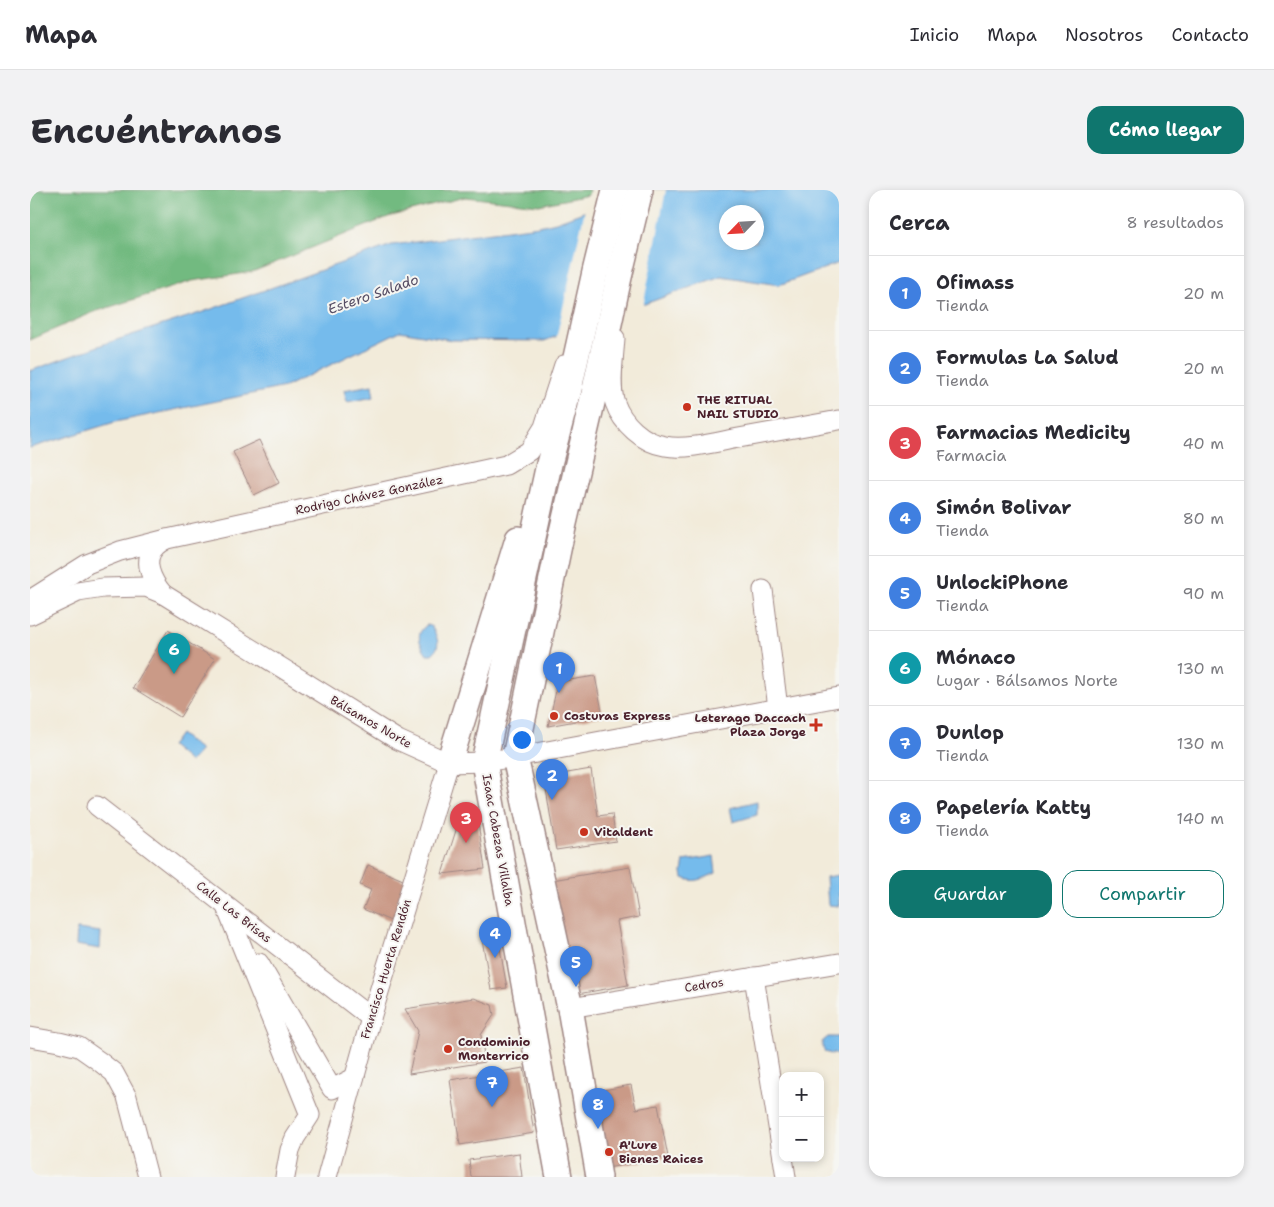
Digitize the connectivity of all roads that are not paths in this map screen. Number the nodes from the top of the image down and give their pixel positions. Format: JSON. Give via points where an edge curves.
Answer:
{"nodes":[{"id":1,"x":615,"y":190,"type":"edge"},
{"id":2,"x":640,"y":190,"type":"edge"},
{"id":3,"x":563,"y":388,"type":"junction"},
{"id":4,"x":603,"y":389,"type":"junction"},
{"id":5,"x":839,"y":420,"type":"edge"},
{"id":6,"x":549,"y":464,"type":"junction"},
{"id":7,"x":166,"y":539,"type":"junction"},
{"id":8,"x":763,"y":590,"type":"dead end"},
{"id":9,"x":163,"y":594,"type":"junction"},
{"id":10,"x":30,"y":600,"type":"edge"},
{"id":11,"x":30,"y":615,"type":"edge"},
{"id":12,"x":839,"y":697,"type":"edge"},
{"id":13,"x":778,"y":708,"type":"junction"},
{"id":14,"x":515,"y":757,"type":"junction"},
{"id":15,"x":484,"y":762,"type":"junction"},
{"id":16,"x":449,"y":763,"type":"junction"},
{"id":17,"x":97,"y":806,"type":"dead end"},
{"id":18,"x":226,"y":905,"type":"junction"},
{"id":19,"x":839,"y":963,"type":"edge"},
{"id":20,"x":754,"y":977,"type":"junction"},
{"id":21,"x":570,"y":1008,"type":"junction"},
{"id":22,"x":371,"y":1018,"type":"junction"},
{"id":23,"x":30,"y":1037,"type":"edge"},
{"id":24,"x":354,"y":1078,"type":"junction"},
{"id":25,"x":779,"y":1133,"type":"edge"},
{"id":26,"x":784,"y":1162,"type":"edge"},
{"id":27,"x":148,"y":1177,"type":"edge"},
{"id":28,"x":286,"y":1177,"type":"edge"},
{"id":29,"x":327,"y":1177,"type":"edge"},
{"id":30,"x":559,"y":1177,"type":"edge"},
{"id":31,"x":599,"y":1177,"type":"edge"},
{"id":32,"x":786,"y":1177,"type":"edge"}],
"edges":[{"from":1,"to":3,"type":"main road","name":"Isaac Cabezas Villalba"},
{"from":2,"to":4,"type":"main road","via":[[619,277]]},
{"from":3,"to":6,"type":"main road","name":"Isaac Cabezas Villalba"},
{"from":3,"to":7,"type":"street","name":"Rodrigo Chávez González","via":[[529,452],[506,465]]},
{"from":4,"to":5,"type":"street","via":[[636,432],[664,446],[713,443]]},
{"from":4,"to":14,"type":"main road","via":[[559,545]]},
{"from":6,"to":15,"type":"main road","name":"Isaac Cabezas Villalba"},
{"from":6,"to":16,"type":"main road","via":[[537,478]]},
{"from":7,"to":9,"type":"street","via":[[155,546],[149,568],[151,578]]},
{"from":7,"to":10,"type":"street","name":"Rodrigo Chávez González","via":[[87,564]]},
{"from":8,"to":13,"type":"street"},
{"from":9,"to":11,"type":"street","via":[[146,587],[103,588],[78,592]]},
{"from":9,"to":16,"type":"street","name":"Bálsamos Norte","via":[[398,740]]},
{"from":12,"to":13,"type":"street","name":"Bálsamos Norte"},
{"from":13,"to":14,"type":"street","name":"Bálsamos Norte"},
{"from":14,"to":15,"type":"street","name":"Bálsamos Norte"},
{"from":14,"to":21,"type":"main road"},
{"from":15,"to":16,"type":"street","name":"Bálsamos Norte"},
{"from":15,"to":30,"type":"main road","name":"Isaac Cabezas Villalba"},
{"from":16,"to":22,"type":"street","name":"Francisco Huerta Rendón"},
{"from":17,"to":18,"type":"street","name":"Calle Las Brisas"},
{"from":18,"to":22,"type":"street","name":"Calle Las Brisas"},
{"from":18,"to":24,"type":"street","via":[[332,1089]]},
{"from":18,"to":28,"type":"street","via":[[310,1115],[290,1150]]},
{"from":19,"to":20,"type":"street","name":"Cedros"},
{"from":20,"to":21,"type":"street","name":"Cedros"},
{"from":20,"to":25,"type":"street"},
{"from":21,"to":31,"type":"main road"},
{"from":22,"to":24,"type":"street","name":"Francisco Huerta Rendón"},
{"from":23,"to":27,"type":"street","via":[[79,1047],[114,1073],[126,1096]]},
{"from":24,"to":29,"type":"street","name":"Francisco Huerta Rendón"},
{"from":26,"to":32,"type":"street"}]}
